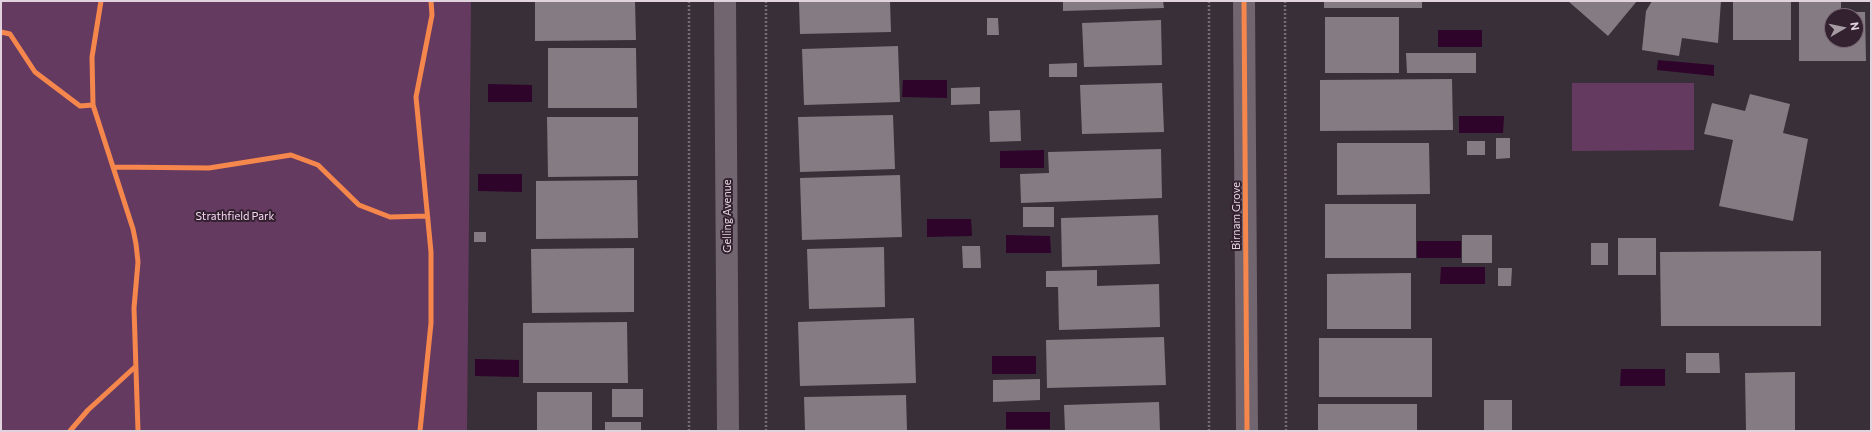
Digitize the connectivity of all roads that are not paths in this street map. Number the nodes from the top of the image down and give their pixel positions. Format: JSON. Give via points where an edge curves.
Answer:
{"nodes":[{"id":1,"x":726,"y":1,"type":"edge"},
{"id":2,"x":1244,"y":1,"type":"edge"},
{"id":3,"x":728,"y":431,"type":"edge"},
{"id":4,"x":1247,"y":431,"type":"edge"}],
"edges":[{"from":1,"to":3,"type":"street","name":"Gelling Avenue"},
{"from":2,"to":4,"type":"street","name":"Birnam Grove"}]}
